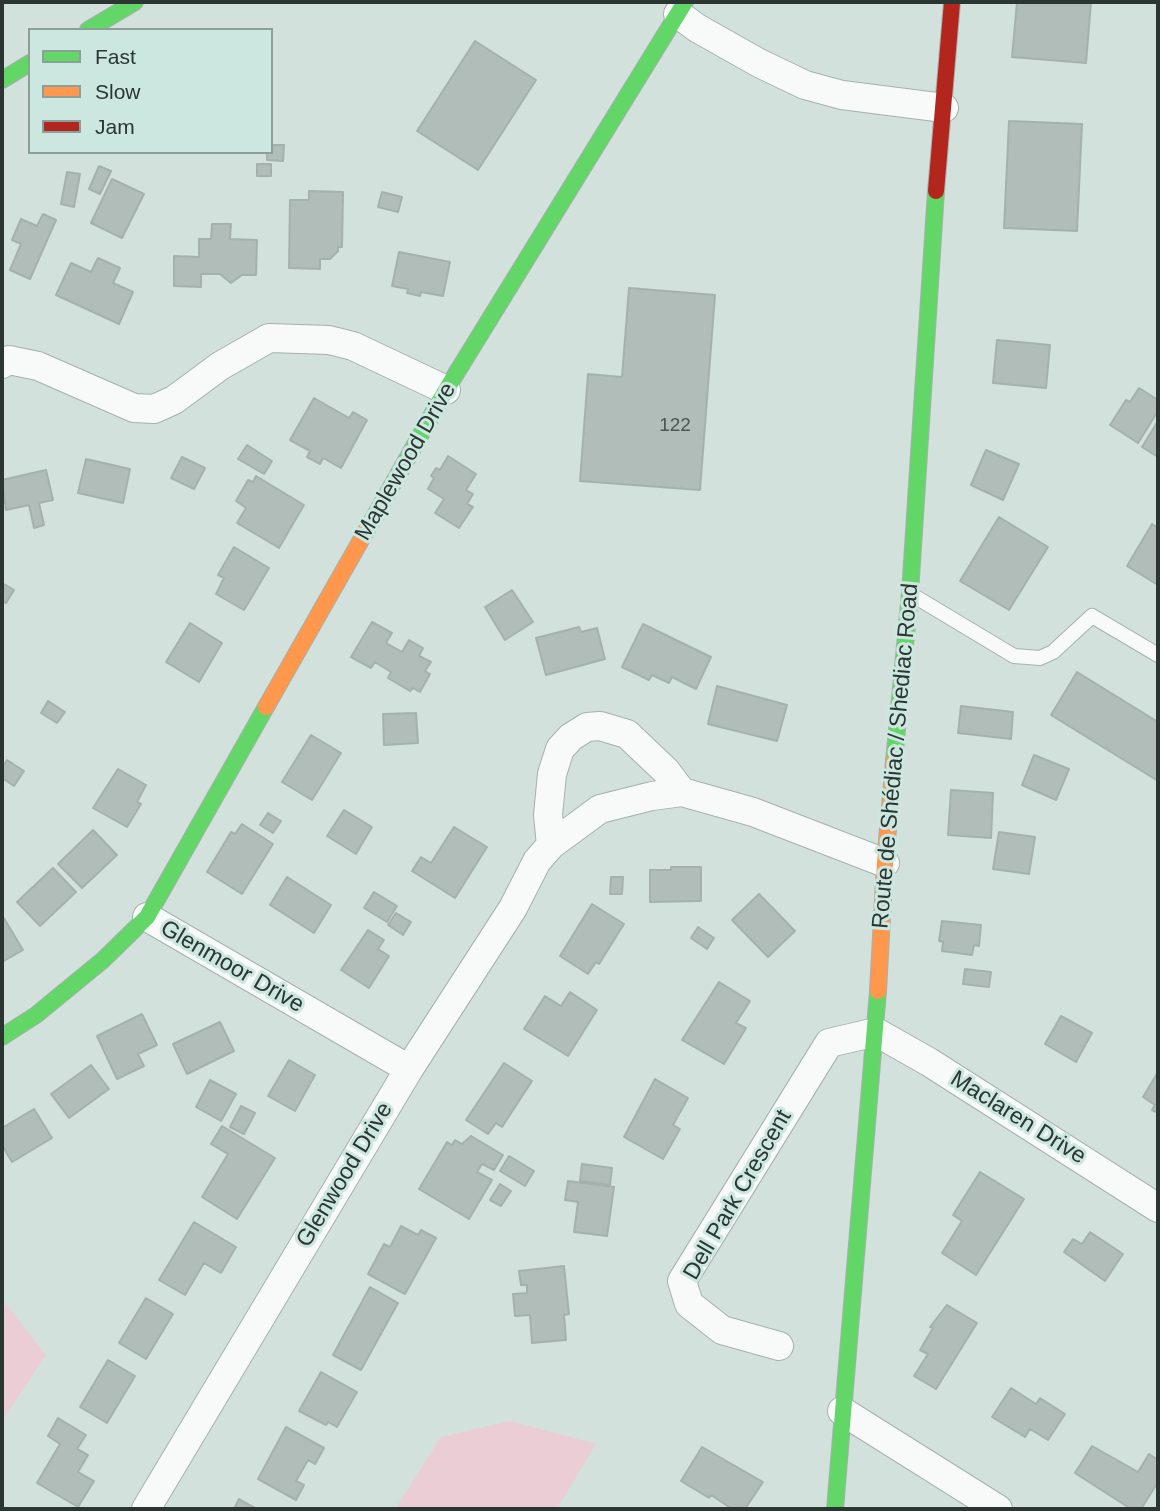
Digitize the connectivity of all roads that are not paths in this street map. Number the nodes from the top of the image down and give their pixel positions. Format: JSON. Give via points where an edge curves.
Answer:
{"nodes":[{"id":1,"x":135,"y":2,"type":"edge"},
{"id":2,"x":952,"y":2,"type":"edge"},
{"id":3,"x":682,"y":8,"type":"edge"},
{"id":4,"x":91,"y":28,"type":"edge"},
{"id":5,"x":28,"y":64,"type":"edge"},
{"id":6,"x":2,"y":80,"type":"edge"},
{"id":7,"x":944,"y":108,"type":"junction"},
{"id":8,"x":2,"y":364,"type":"edge"},
{"id":9,"x":446,"y":390,"type":"junction"},
{"id":10,"x":909,"y":593,"type":"junction"},
{"id":11,"x":1158,"y":655,"type":"edge"},
{"id":12,"x":682,"y":792,"type":"junction"},
{"id":13,"x":551,"y":845,"type":"junction"},
{"id":14,"x":885,"y":863,"type":"junction"},
{"id":15,"x":147,"y":917,"type":"junction"},
{"id":16,"x":876,"y":1032,"type":"junction"},
{"id":17,"x":2,"y":1037,"type":"edge"},
{"id":18,"x":409,"y":1069,"type":"junction"},
{"id":19,"x":1158,"y":1208,"type":"edge"},
{"id":20,"x":779,"y":1346,"type":"dead end"},
{"id":21,"x":842,"y":1411,"type":"junction"},
{"id":22,"x":146,"y":1509,"type":"edge"},
{"id":23,"x":835,"y":1509,"type":"edge"},
{"id":24,"x":998,"y":1509,"type":"edge"}],
"edges":[{"from":1,"to":4,"type":"main road"},
{"from":2,"to":7,"type":"main road","name":"Route de Shédiac / Shediac Road"},
{"from":3,"to":7,"type":"street","name":"Maplewood Drive","via":[[697,28],[805,85],[842,95]]},
{"from":3,"to":9,"type":"main road","name":"Maplewood Drive"},
{"from":5,"to":6,"type":"main road"},
{"from":7,"to":10,"type":"main road","name":"Route de Shédiac / Shediac Road"},
{"from":8,"to":9,"type":"street","via":[[9,360],[38,366],[134,408],[154,409],[269,338],[329,340],[353,346]]},
{"from":9,"to":15,"type":"main road","name":"Maplewood Drive"},
{"from":10,"to":11,"type":"lane","via":[[1014,656],[1040,658],[1053,652],[1092,616]]},
{"from":10,"to":14,"type":"main road","name":"Route de Shédiac / Shediac Road"},
{"from":12,"to":13,"type":"street","name":"Glenwood Drive","via":[[600,809]]},
{"from":12,"to":13,"type":"street","via":[[627,734],[587,727],[560,750],[552,774]]},
{"from":12,"to":14,"type":"street","name":"Glenwood Drive","via":[[753,812]]},
{"from":13,"to":18,"type":"street","name":"Glenwood Drive"},
{"from":14,"to":16,"type":"main road","name":"Route de Shédiac / Shediac Road"},
{"from":15,"to":17,"type":"main road","name":"Glenmoor Drive","via":[[84,976]]},
{"from":15,"to":18,"type":"street","name":"Glenmoor Drive"},
{"from":16,"to":19,"type":"street","name":"Maclaren Drive"},
{"from":16,"to":20,"type":"street","name":"Dell Park Crescent","via":[[829,1043],[682,1281],[689,1304],[722,1330]]},
{"from":16,"to":21,"type":"main road","name":"Route de Shédiac / Shediac Road"},
{"from":18,"to":22,"type":"street","name":"Glenwood Drive"},
{"from":21,"to":23,"type":"main road","name":"Route de Shédiac / Shediac Road"},
{"from":21,"to":24,"type":"street"}]}
